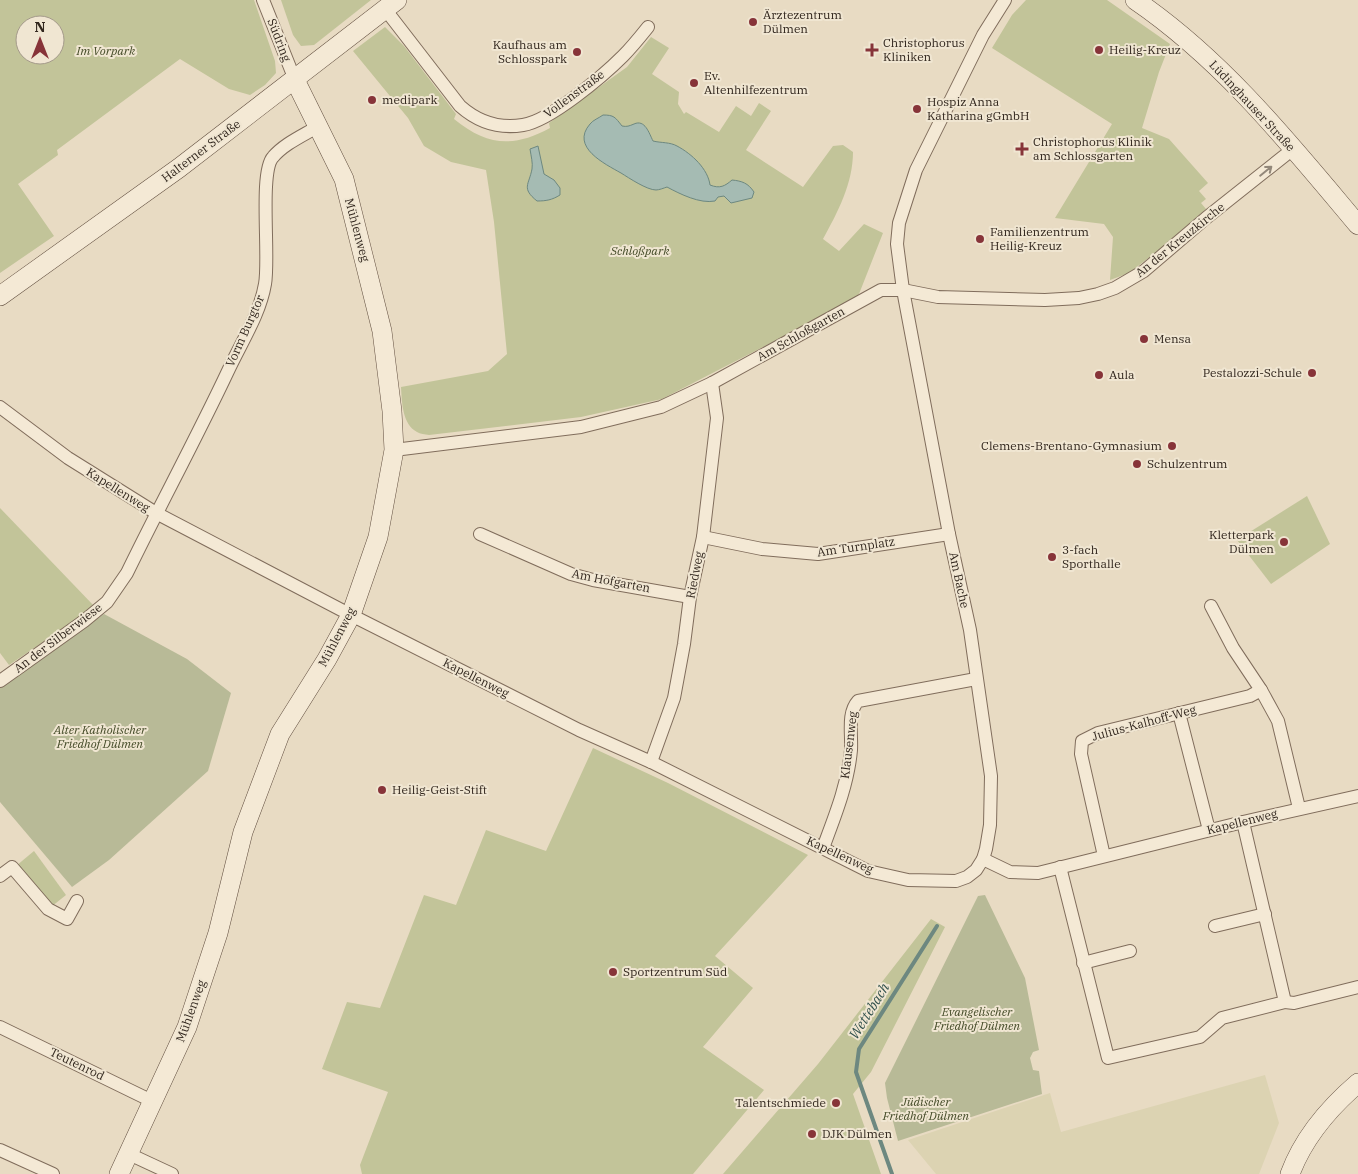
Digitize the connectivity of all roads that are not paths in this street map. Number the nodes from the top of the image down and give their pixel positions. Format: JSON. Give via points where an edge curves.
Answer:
{"nodes":[{"id":1,"x":263,"y":0,"type":"edge"},
{"id":2,"x":1005,"y":0,"type":"edge"},
{"id":3,"x":1135,"y":0,"type":"edge"},
{"id":4,"x":391,"y":5,"type":"edge"},
{"id":5,"x":648,"y":27,"type":"dead end"},
{"id":6,"x":294,"y":80,"type":"junction"},
{"id":7,"x":317,"y":127,"type":"junction"},
{"id":8,"x":1293,"y":149,"type":"junction"},
{"id":9,"x":1358,"y":225,"type":"edge"},
{"id":10,"x":903,"y":290,"type":"junction"},
{"id":11,"x":0,"y":296,"type":"edge"},
{"id":12,"x":712,"y":383,"type":"junction"},
{"id":13,"x":0,"y":407,"type":"edge"},
{"id":14,"x":394,"y":450,"type":"junction"},
{"id":15,"x":156,"y":514,"type":"junction"},
{"id":16,"x":480,"y":534,"type":"dead end"},
{"id":17,"x":949,"y":534,"type":"junction"},
{"id":18,"x":703,"y":537,"type":"junction"},
{"id":19,"x":690,"y":597,"type":"junction"},
{"id":20,"x":1211,"y":606,"type":"dead end"},
{"id":21,"x":351,"y":615,"type":"junction"},
{"id":22,"x":976,"y":679,"type":"junction"},
{"id":23,"x":0,"y":681,"type":"edge"},
{"id":24,"x":1260,"y":690,"type":"junction"},
{"id":25,"x":1179,"y":713,"type":"junction"},
{"id":26,"x":651,"y":762,"type":"junction"},
{"id":27,"x":1358,"y":796,"type":"edge"},
{"id":28,"x":1299,"y":808,"type":"junction"},
{"id":29,"x":1243,"y":822,"type":"junction"},
{"id":30,"x":1208,"y":830,"type":"junction"},
{"id":31,"x":823,"y":848,"type":"junction"},
{"id":32,"x":1104,"y":856,"type":"junction"},
{"id":33,"x":980,"y":864,"type":"junction"},
{"id":34,"x":1060,"y":867,"type":"junction"},
{"id":35,"x":0,"y":876,"type":"edge"},
{"id":36,"x":76,"y":901,"type":"dead end"},
{"id":37,"x":1265,"y":914,"type":"junction"},
{"id":38,"x":1215,"y":926,"type":"dead end"},
{"id":39,"x":1130,"y":951,"type":"dead end"},
{"id":40,"x":1083,"y":963,"type":"junction"},
{"id":41,"x":1358,"y":987,"type":"edge"},
{"id":42,"x":1285,"y":1002,"type":"junction"},
{"id":43,"x":0,"y":1027,"type":"edge"},
{"id":44,"x":1358,"y":1083,"type":"edge"},
{"id":45,"x":154,"y":1102,"type":"junction"},
{"id":46,"x":0,"y":1150,"type":"edge"},
{"id":47,"x":129,"y":1154,"type":"junction"},
{"id":48,"x":53,"y":1174,"type":"edge"},
{"id":49,"x":119,"y":1174,"type":"edge"},
{"id":50,"x":172,"y":1174,"type":"edge"},
{"id":51,"x":1290,"y":1174,"type":"edge"}],
"edges":[{"from":1,"to":6,"type":"street","name":"Südring"},
{"from":2,"to":10,"type":"street","via":[[983,35],[916,170],[899,222],[897,244]]},
{"from":3,"to":8,"type":"street","name":"Lüdinghauser Straße","via":[[1210,60]]},
{"from":4,"to":5,"type":"street","name":"Vollenstraße","via":[[460,106],[472,117],[506,127],[525,125],[546,116],[623,56]]},
{"from":4,"to":6,"type":"street","name":"Halterner Straße"},
{"from":6,"to":7,"type":"street","name":"Mühlenweg"},
{"from":6,"to":11,"type":"street","name":"Halterner Straße","via":[[179,168]]},
{"from":7,"to":14,"type":"street","name":"Mühlenweg","via":[[344,179],[382,331]]},
{"from":7,"to":15,"type":"street","name":"Vorm Burgtor","via":[[289,144],[268,164],[265,284],[223,382]]},
{"from":8,"to":9,"type":"street","name":"Lüdinghauser Straße"},
{"from":10,"to":8,"type":"street","name":"An der Kreuzkirche","one_way":true,"via":[[938,296],[1045,300],[1079,298],[1115,288],[1144,271]]},
{"from":10,"to":12,"type":"street","name":"Am Schloßgarten","via":[[881,290]]},
{"from":10,"to":17,"type":"street","name":"Am Bache"},
{"from":12,"to":14,"type":"street","name":"Am Schloßgarten","via":[[661,407],[581,427]]},
{"from":12,"to":18,"type":"street","name":"Riedweg","via":[[716,418]]},
{"from":13,"to":15,"type":"street","name":"Kapellenweg","via":[[68,458]]},
{"from":14,"to":21,"type":"street","name":"Mühlenweg","via":[[378,537]]},
{"from":15,"to":21,"type":"street","name":"Kapellenweg"},
{"from":15,"to":23,"type":"street","name":"An der Silberwiese","via":[[127,574],[107,602]]},
{"from":16,"to":19,"type":"street","name":"Am Hofgarten","via":[[571,574]]},
{"from":17,"to":18,"type":"street","name":"Am Turnplatz","via":[[818,554],[762,549]]},
{"from":17,"to":22,"type":"street","name":"Am Bache","via":[[970,630]]},
{"from":18,"to":19,"type":"street","name":"Riedweg"},
{"from":19,"to":26,"type":"street","name":"Riedweg","via":[[674,698]]},
{"from":20,"to":24,"type":"street","via":[[1232,648]]},
{"from":21,"to":26,"type":"street","name":"Kapellenweg","via":[[579,730]]},
{"from":21,"to":45,"type":"street","name":"Mühlenweg","via":[[280,734],[243,832],[218,933],[187,1027]]},
{"from":22,"to":31,"type":"street","name":"Klausenweg","via":[[858,701],[852,708],[850,752],[841,801]]},
{"from":22,"to":33,"type":"street","name":"Am Bache","via":[[991,776],[990,825]]},
{"from":24,"to":25,"type":"street","name":"Julius-Kalhoff-Weg","via":[[1250,696]]},
{"from":24,"to":28,"type":"street","via":[[1278,721]]},
{"from":25,"to":30,"type":"street"},
{"from":25,"to":32,"type":"street","name":"Julius-Kalhoff-Weg","via":[[1082,740],[1081,754]]},
{"from":26,"to":31,"type":"street","name":"Kapellenweg"},
{"from":27,"to":28,"type":"street","name":"Kapellenweg"},
{"from":28,"to":29,"type":"street","name":"Kapellenweg"},
{"from":29,"to":30,"type":"street","name":"Kapellenweg"},
{"from":29,"to":37,"type":"street"},
{"from":30,"to":32,"type":"street","name":"Kapellenweg"},
{"from":31,"to":33,"type":"street","name":"Kapellenweg","via":[[868,871],[908,880],[956,881],[967,877]]},
{"from":32,"to":34,"type":"street","name":"Kapellenweg"},
{"from":33,"to":34,"type":"street","name":"Kapellenweg","via":[[1010,872],[1038,872]]},
{"from":34,"to":40,"type":"street"},
{"from":35,"to":36,"type":"street","via":[[12,867],[48,909],[67,919]]},
{"from":37,"to":38,"type":"street"},
{"from":37,"to":42,"type":"street"},
{"from":39,"to":40,"type":"street"},
{"from":40,"to":42,"type":"street","via":[[1108,1058],[1200,1037],[1222,1018]]},
{"from":41,"to":42,"type":"street","via":[[1294,1003]]},
{"from":43,"to":45,"type":"street","name":"Teutenrod"},
{"from":44,"to":51,"type":"street","via":[[1315,1129]]},
{"from":45,"to":47,"type":"street","name":"Mühlenweg"},
{"from":46,"to":48,"type":"street"},
{"from":47,"to":49,"type":"street","name":"Mühlenweg"},
{"from":47,"to":50,"type":"street"}]}
